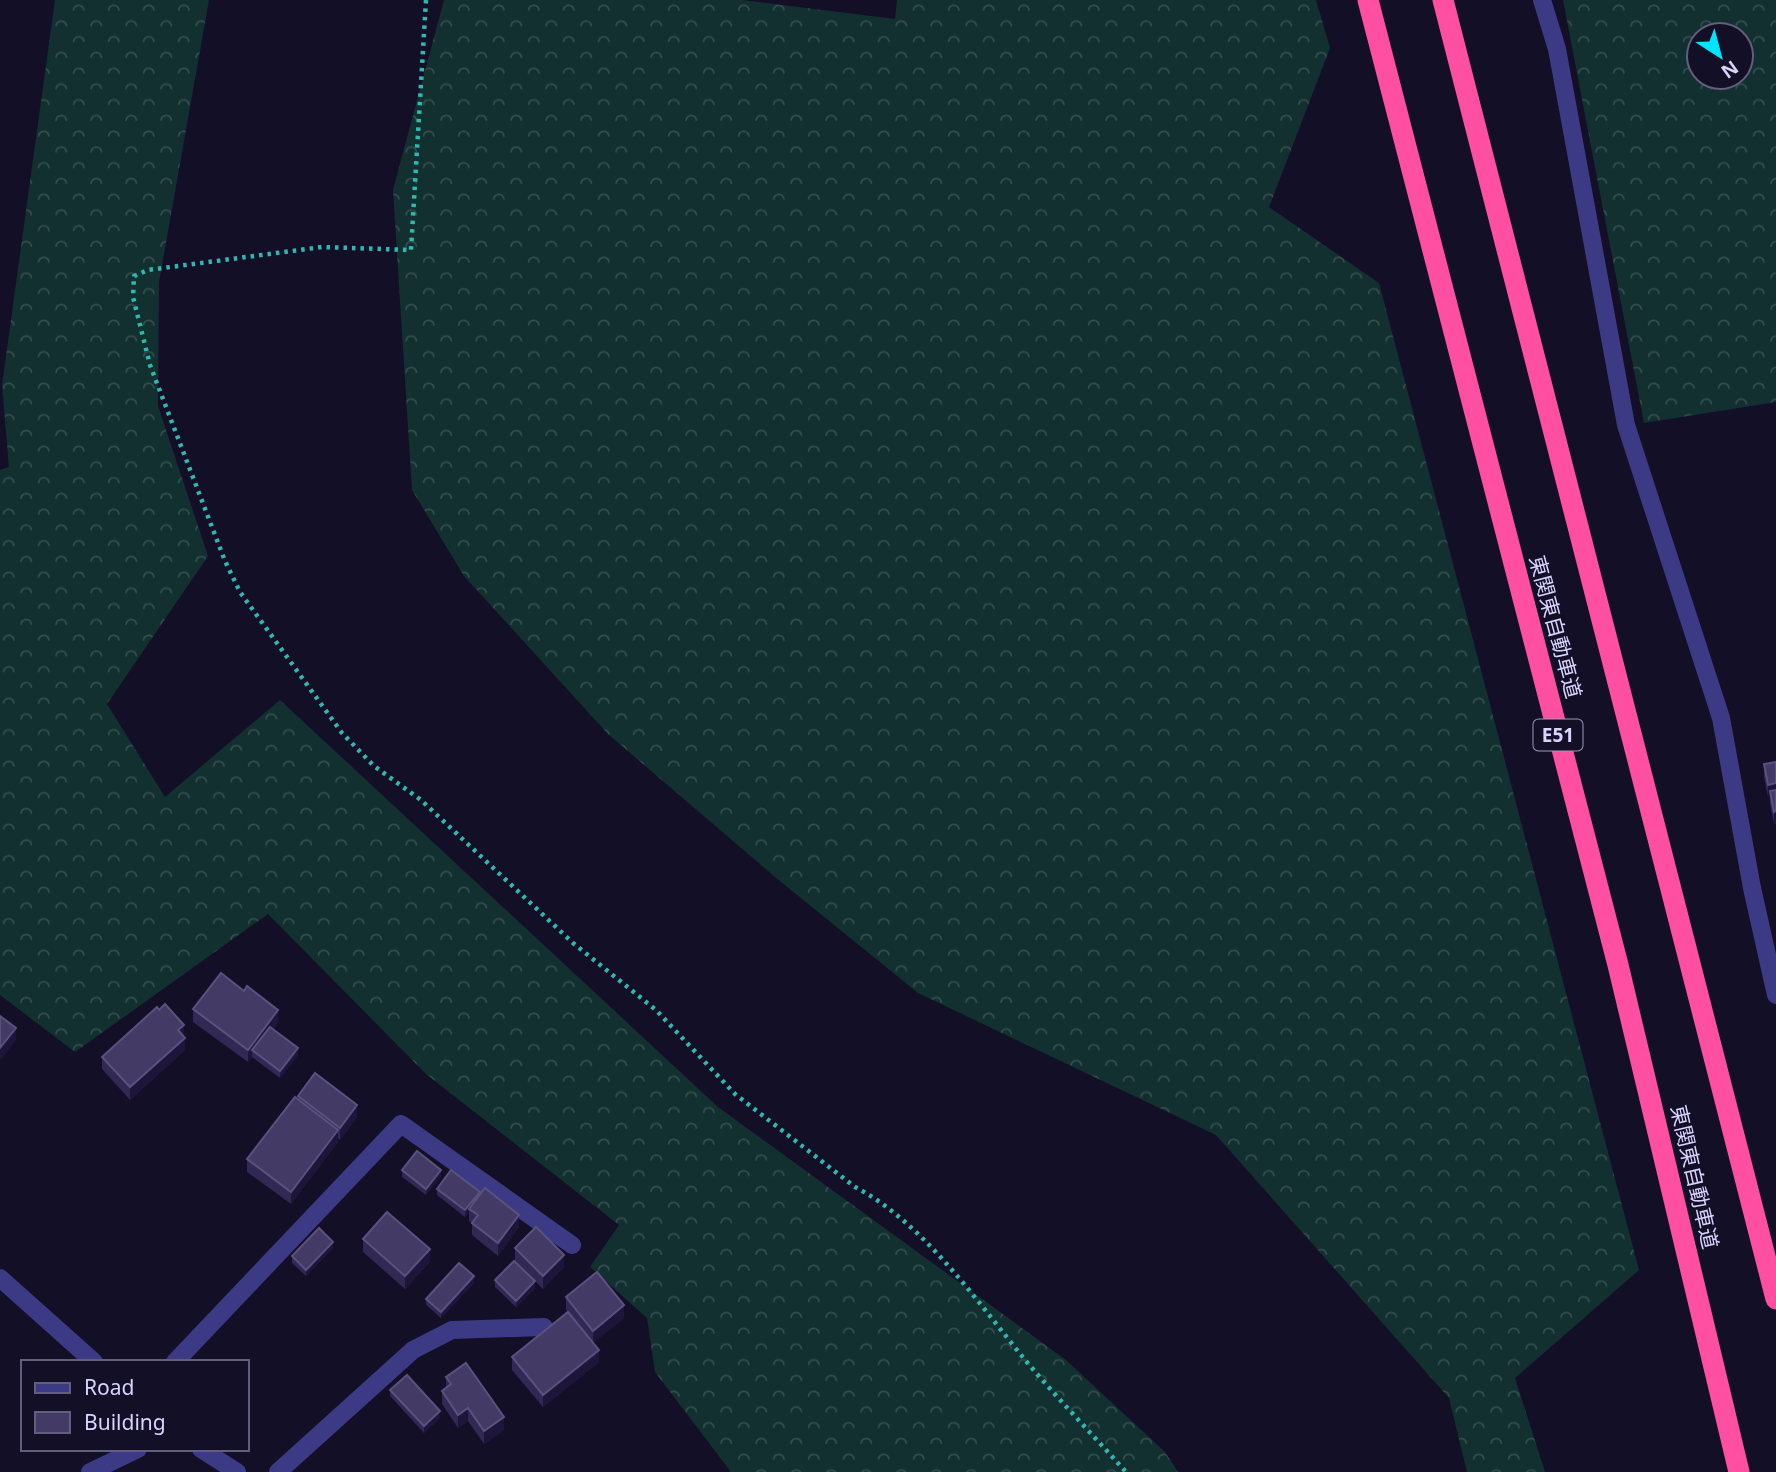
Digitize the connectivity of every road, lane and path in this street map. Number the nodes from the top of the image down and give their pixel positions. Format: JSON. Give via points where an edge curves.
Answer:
{"nodes":[{"id":1,"x":426,"y":0,"type":"edge"},
{"id":2,"x":1368,"y":0,"type":"edge"},
{"id":3,"x":1443,"y":0,"type":"edge"},
{"id":4,"x":1542,"y":0,"type":"edge"},
{"id":5,"x":1776,"y":995,"type":"edge"},
{"id":6,"x":572,"y":1245,"type":"dead end"},
{"id":7,"x":0,"y":1278,"type":"edge"},
{"id":8,"x":1776,"y":1299,"type":"edge"},
{"id":9,"x":544,"y":1327,"type":"edge"},
{"id":10,"x":92,"y":1360,"type":"edge"},
{"id":11,"x":176,"y":1360,"type":"edge"},
{"id":12,"x":134,"y":1451,"type":"edge"},
{"id":13,"x":204,"y":1451,"type":"edge"},
{"id":14,"x":90,"y":1472,"type":"edge"},
{"id":15,"x":237,"y":1472,"type":"edge"},
{"id":16,"x":278,"y":1472,"type":"edge"},
{"id":17,"x":1126,"y":1472,"type":"edge"},
{"id":18,"x":1739,"y":1472,"type":"edge"}],
"edges":[{"from":1,"to":17,"type":"path","via":[[411,250],[322,247],[148,270],[134,276],[133,297],[150,365],[225,561],[240,592],[318,700],[374,766],[421,800],[573,943],[656,1010],[736,1094],[855,1187],[873,1196],[925,1241]]},
{"from":2,"to":18,"type":"highway","name":"東関東自動車道","number":"E51","via":[[1618,964]]},
{"from":3,"to":8,"type":"highway"},
{"from":4,"to":5,"type":"street","via":[[1557,49],[1626,425],[1721,718]]},
{"from":6,"to":11,"type":"street","via":[[401,1124]]},
{"from":7,"to":10,"type":"street"},
{"from":9,"to":16,"type":"street","via":[[452,1330],[413,1350]]},
{"from":12,"to":14,"type":"street"},
{"from":13,"to":15,"type":"street"}]}
